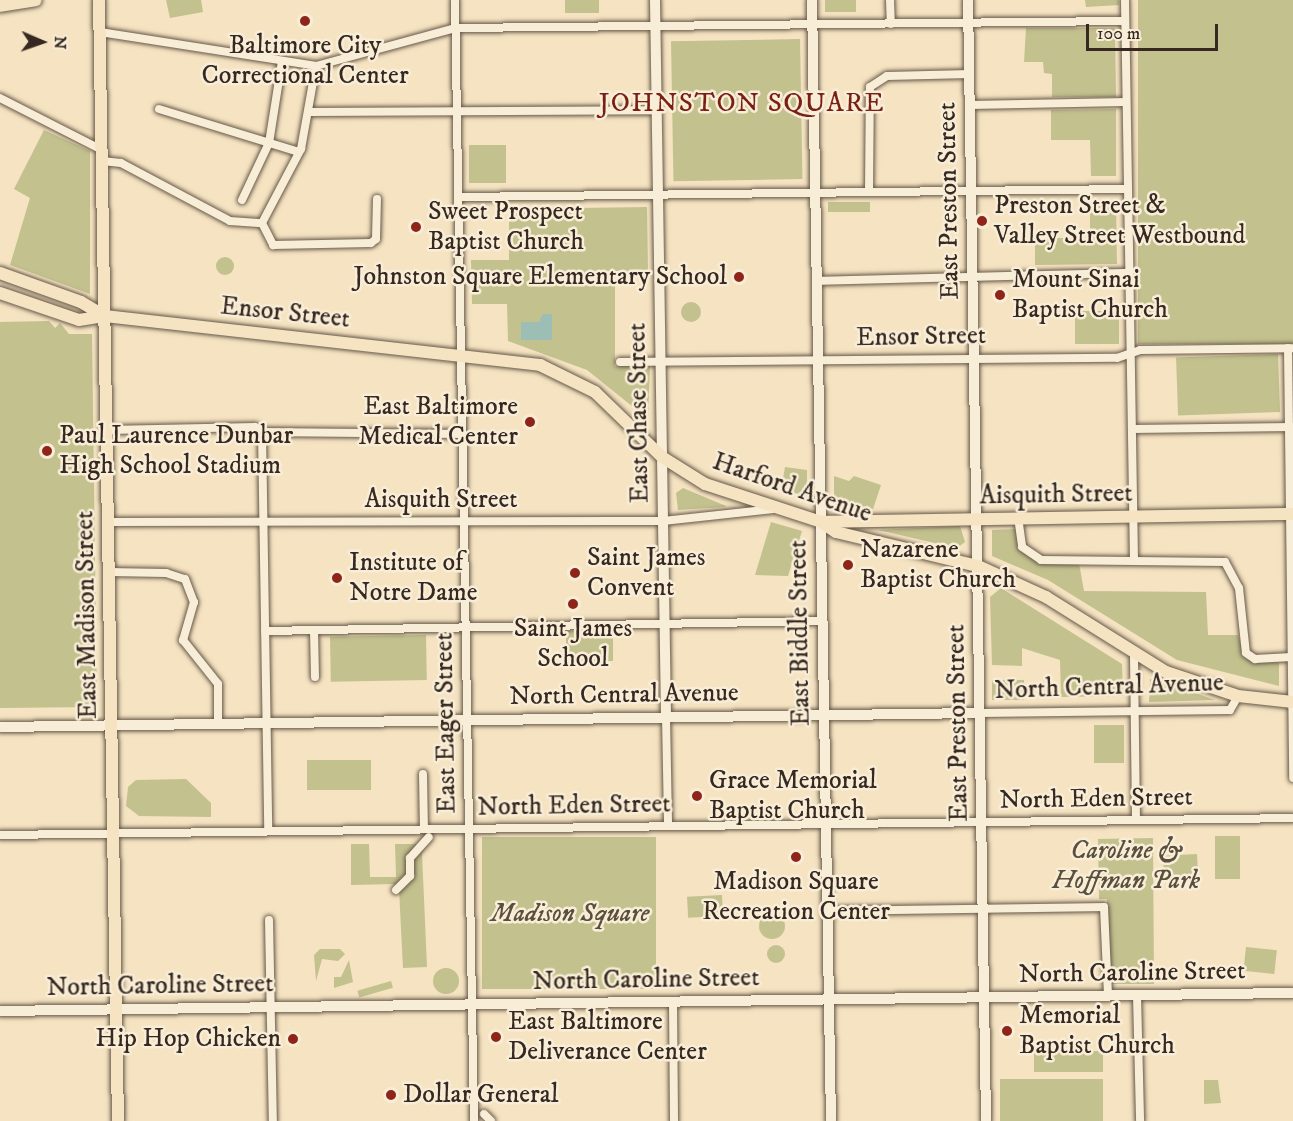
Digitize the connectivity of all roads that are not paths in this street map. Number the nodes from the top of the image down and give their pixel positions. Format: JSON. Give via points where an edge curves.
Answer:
{"nodes":[{"id":1,"x":36,"y":0,"type":"edge"},
{"id":2,"x":99,"y":0,"type":"edge"},
{"id":3,"x":455,"y":0,"type":"edge"},
{"id":4,"x":655,"y":0,"type":"edge"},
{"id":5,"x":812,"y":0,"type":"edge"},
{"id":6,"x":890,"y":0,"type":"edge"},
{"id":7,"x":968,"y":0,"type":"edge"},
{"id":8,"x":1125,"y":0,"type":"edge"},
{"id":9,"x":0,"y":6,"type":"edge"},
{"id":10,"x":1125,"y":21,"type":"junction"},
{"id":11,"x":969,"y":23,"type":"junction"},
{"id":12,"x":891,"y":24,"type":"junction"},
{"id":13,"x":656,"y":26,"type":"junction"},
{"id":14,"x":813,"y":26,"type":"junction"},
{"id":15,"x":456,"y":28,"type":"junction"},
{"id":16,"x":100,"y":32,"type":"junction"},
{"id":17,"x":282,"y":61,"type":"junction"},
{"id":18,"x":316,"y":66,"type":"junction"},
{"id":19,"x":969,"y":74,"type":"junction"},
{"id":20,"x":0,"y":98,"type":"edge"},
{"id":21,"x":1126,"y":102,"type":"junction"},
{"id":22,"x":970,"y":105,"type":"junction"},
{"id":23,"x":159,"y":109,"type":"dead end"},
{"id":24,"x":657,"y":110,"type":"junction"},
{"id":25,"x":309,"y":112,"type":"junction"},
{"id":26,"x":457,"y":112,"type":"junction"},
{"id":27,"x":269,"y":143,"type":"junction"},
{"id":28,"x":299,"y":152,"type":"junction"},
{"id":29,"x":102,"y":155,"type":"junction"},
{"id":30,"x":1128,"y":189,"type":"junction"},
{"id":31,"x":971,"y":191,"type":"junction"},
{"id":32,"x":869,"y":192,"type":"junction"},
{"id":33,"x":815,"y":193,"type":"junction"},
{"id":34,"x":658,"y":195,"type":"junction"},
{"id":35,"x":459,"y":197,"type":"junction"},
{"id":36,"x":377,"y":198,"type":"dead end"},
{"id":37,"x":242,"y":200,"type":"dead end"},
{"id":38,"x":261,"y":223,"type":"junction"},
{"id":39,"x":0,"y":273,"type":"edge"},
{"id":40,"x":1129,"y":273,"type":"junction"},
{"id":41,"x":973,"y":277,"type":"junction"},
{"id":42,"x":817,"y":281,"type":"junction"},
{"id":43,"x":0,"y":293,"type":"edge"},
{"id":44,"x":104,"y":316,"type":"junction"},
{"id":45,"x":1290,"y":348,"type":"edge"},
{"id":46,"x":461,"y":353,"type":"junction"},
{"id":47,"x":1131,"y":353,"type":"junction"},
{"id":48,"x":974,"y":359,"type":"junction"},
{"id":49,"x":818,"y":361,"type":"junction"},
{"id":50,"x":620,"y":362,"type":"dead end"},
{"id":51,"x":661,"y":362,"type":"junction"},
{"id":52,"x":1291,"y":427,"type":"edge"},
{"id":53,"x":1132,"y":429,"type":"junction"},
{"id":54,"x":106,"y":430,"type":"junction"},
{"id":55,"x":262,"y":432,"type":"junction"},
{"id":56,"x":463,"y":434,"type":"junction"},
{"id":57,"x":662,"y":457,"type":"junction"},
{"id":58,"x":773,"y":509,"type":"junction"},
{"id":59,"x":1291,"y":514,"type":"edge"},
{"id":60,"x":1018,"y":517,"type":"junction"},
{"id":61,"x":1133,"y":517,"type":"junction"},
{"id":62,"x":977,"y":518,"type":"junction"},
{"id":63,"x":663,"y":521,"type":"junction"},
{"id":64,"x":108,"y":522,"type":"junction"},
{"id":65,"x":264,"y":522,"type":"junction"},
{"id":66,"x":821,"y":522,"type":"junction"},
{"id":67,"x":464,"y":524,"type":"junction"},
{"id":68,"x":1134,"y":559,"type":"junction"},
{"id":69,"x":978,"y":566,"type":"junction"},
{"id":70,"x":109,"y":572,"type":"junction"},
{"id":71,"x":1292,"y":608,"type":"edge"},
{"id":72,"x":822,"y":621,"type":"junction"},
{"id":73,"x":665,"y":624,"type":"junction"},
{"id":74,"x":466,"y":627,"type":"junction"},
{"id":75,"x":314,"y":630,"type":"junction"},
{"id":76,"x":265,"y":631,"type":"junction"},
{"id":77,"x":1134,"y":656,"type":"junction"},
{"id":78,"x":1292,"y":657,"type":"junction"},
{"id":79,"x":315,"y":677,"type":"dead end"},
{"id":80,"x":1238,"y":696,"type":"junction"},
{"id":81,"x":1292,"y":702,"type":"edge"},
{"id":82,"x":1135,"y":711,"type":"junction"},
{"id":83,"x":980,"y":713,"type":"junction"},
{"id":84,"x":824,"y":715,"type":"junction"},
{"id":85,"x":666,"y":717,"type":"junction"},
{"id":86,"x":467,"y":720,"type":"junction"},
{"id":87,"x":218,"y":723,"type":"junction"},
{"id":88,"x":267,"y":723,"type":"junction"},
{"id":89,"x":112,"y":725,"type":"junction"},
{"id":90,"x":0,"y":727,"type":"edge"},
{"id":91,"x":423,"y":774,"type":"dead end"},
{"id":92,"x":1293,"y":778,"type":"edge"},
{"id":93,"x":1293,"y":818,"type":"edge"},
{"id":94,"x":1136,"y":819,"type":"junction"},
{"id":95,"x":982,"y":821,"type":"junction"},
{"id":96,"x":825,"y":823,"type":"junction"},
{"id":97,"x":668,"y":825,"type":"junction"},
{"id":98,"x":469,"y":828,"type":"junction"},
{"id":99,"x":424,"y":829,"type":"junction"},
{"id":100,"x":268,"y":831,"type":"junction"},
{"id":101,"x":113,"y":833,"type":"junction"},
{"id":102,"x":0,"y":835,"type":"edge"},
{"id":103,"x":429,"y":837,"type":"dead end"},
{"id":104,"x":396,"y":890,"type":"dead end"},
{"id":105,"x":983,"y":907,"type":"junction"},
{"id":106,"x":827,"y":911,"type":"junction"},
{"id":107,"x":269,"y":920,"type":"dead end"},
{"id":108,"x":1293,"y":993,"type":"edge"},
{"id":109,"x":1137,"y":995,"type":"junction"},
{"id":110,"x":1108,"y":996,"type":"junction"},
{"id":111,"x":984,"y":997,"type":"junction"},
{"id":112,"x":828,"y":1000,"type":"junction"},
{"id":113,"x":673,"y":1002,"type":"junction"},
{"id":114,"x":472,"y":1004,"type":"junction"},
{"id":115,"x":271,"y":1007,"type":"junction"},
{"id":116,"x":117,"y":1009,"type":"junction"},
{"id":117,"x":0,"y":1011,"type":"edge"},
{"id":118,"x":484,"y":1114,"type":"dead end"},
{"id":119,"x":118,"y":1121,"type":"edge"},
{"id":120,"x":273,"y":1121,"type":"edge"},
{"id":121,"x":474,"y":1121,"type":"edge"},
{"id":122,"x":491,"y":1121,"type":"edge"},
{"id":123,"x":674,"y":1121,"type":"edge"},
{"id":124,"x":831,"y":1121,"type":"edge"},
{"id":125,"x":986,"y":1121,"type":"edge"},
{"id":126,"x":1140,"y":1121,"type":"edge"}],
"edges":[{"from":1,"to":9,"type":"main road"},
{"from":2,"to":16,"type":"main road","name":"East Madison Street"},
{"from":3,"to":15,"type":"street","name":"East Eager Street"},
{"from":4,"to":13,"type":"street","name":"East Chase Street"},
{"from":5,"to":14,"type":"street","name":"East Biddle Street"},
{"from":6,"to":12,"type":"street"},
{"from":7,"to":11,"type":"street","name":"East Preston Street"},
{"from":8,"to":10,"type":"street"},
{"from":10,"to":11,"type":"street"},
{"from":10,"to":21,"type":"street"},
{"from":11,"to":12,"type":"street"},
{"from":11,"to":19,"type":"street","name":"East Preston Street"},
{"from":12,"to":14,"type":"street"},
{"from":13,"to":14,"type":"street"},
{"from":13,"to":15,"type":"street"},
{"from":13,"to":24,"type":"street","name":"East Chase Street"},
{"from":14,"to":33,"type":"street","name":"East Biddle Street"},
{"from":15,"to":18,"type":"street"},
{"from":15,"to":26,"type":"street","name":"East Eager Street"},
{"from":16,"to":17,"type":"street"},
{"from":16,"to":29,"type":"main road","name":"East Madison Street"},
{"from":17,"to":18,"type":"street"},
{"from":17,"to":27,"type":"street"},
{"from":18,"to":25,"type":"street"},
{"from":19,"to":22,"type":"street","name":"East Preston Street"},
{"from":19,"to":32,"type":"street","via":[[887,76],[870,87]]},
{"from":20,"to":29,"type":"street"},
{"from":21,"to":22,"type":"street"},
{"from":21,"to":30,"type":"street"},
{"from":22,"to":31,"type":"street","name":"East Preston Street"},
{"from":23,"to":27,"type":"street"},
{"from":24,"to":26,"type":"street"},
{"from":24,"to":34,"type":"street","name":"East Chase Street"},
{"from":25,"to":26,"type":"street"},
{"from":25,"to":28,"type":"street"},
{"from":26,"to":35,"type":"street","name":"East Eager Street"},
{"from":27,"to":28,"type":"street"},
{"from":27,"to":37,"type":"street"},
{"from":28,"to":38,"type":"street"},
{"from":29,"to":38,"type":"street","via":[[230,220]]},
{"from":29,"to":44,"type":"main road","name":"East Madison Street"},
{"from":30,"to":31,"type":"street"},
{"from":30,"to":40,"type":"street"},
{"from":31,"to":32,"type":"street"},
{"from":31,"to":41,"type":"street","name":"East Preston Street"},
{"from":32,"to":33,"type":"street"},
{"from":33,"to":34,"type":"street"},
{"from":33,"to":42,"type":"street","name":"East Biddle Street"},
{"from":34,"to":35,"type":"street"},
{"from":34,"to":51,"type":"street","name":"East Chase Street"},
{"from":35,"to":46,"type":"street","name":"East Eager Street"},
{"from":36,"to":38,"type":"street","via":[[376,239],[371,243],[275,246],[269,244]]},
{"from":39,"to":44,"type":"main road","name":"Ensor Street","via":[[81,302]]},
{"from":40,"to":41,"type":"street"},
{"from":40,"to":47,"type":"street"},
{"from":41,"to":42,"type":"street"},
{"from":41,"to":48,"type":"street","name":"East Preston Street"},
{"from":42,"to":49,"type":"street","name":"East Biddle Street"},
{"from":43,"to":44,"type":"main road","name":"Ensor Street","via":[[79,320]]},
{"from":44,"to":46,"type":"main road","name":"Ensor Street"},
{"from":44,"to":54,"type":"main road","name":"East Madison Street"},
{"from":45,"to":47,"type":"street","name":"Ensor Street"},
{"from":45,"to":52,"type":"street"},
{"from":46,"to":56,"type":"street","name":"East Eager Street"},
{"from":46,"to":57,"type":"main road","name":"Harford Avenue","via":[[526,361],[562,372],[614,408]]},
{"from":47,"to":48,"type":"street","name":"Ensor Street"},
{"from":47,"to":53,"type":"street"},
{"from":48,"to":49,"type":"street","name":"Ensor Street"},
{"from":48,"to":62,"type":"street","name":"East Preston Street"},
{"from":49,"to":51,"type":"street","name":"Ensor Street"},
{"from":49,"to":66,"type":"street","name":"East Biddle Street"},
{"from":50,"to":51,"type":"street","name":"Ensor Street"},
{"from":51,"to":57,"type":"street","name":"East Chase Street"},
{"from":52,"to":53,"type":"street"},
{"from":52,"to":59,"type":"street"},
{"from":53,"to":61,"type":"street"},
{"from":54,"to":55,"type":"street","via":[[255,427]]},
{"from":54,"to":64,"type":"main road","name":"East Madison Street"},
{"from":55,"to":56,"type":"street"},
{"from":55,"to":65,"type":"street"},
{"from":56,"to":67,"type":"street","name":"East Eager Street"},
{"from":57,"to":58,"type":"main road","name":"Harford Avenue","via":[[705,484]]},
{"from":57,"to":63,"type":"street","name":"East Chase Street"},
{"from":58,"to":63,"type":"street","name":"Aisquith Street"},
{"from":58,"to":66,"type":"main road","name":"Harford Avenue"},
{"from":59,"to":61,"type":"main road","name":"Aisquith Street"},
{"from":59,"to":71,"type":"street"},
{"from":60,"to":61,"type":"main road","name":"Aisquith Street"},
{"from":60,"to":62,"type":"main road","name":"Aisquith Street"},
{"from":60,"to":68,"type":"street","via":[[1022,547],[1041,560]]},
{"from":61,"to":68,"type":"street"},
{"from":62,"to":66,"type":"main road","name":"Aisquith Street"},
{"from":62,"to":69,"type":"street","name":"East Preston Street"},
{"from":63,"to":67,"type":"street","name":"Aisquith Street"},
{"from":63,"to":73,"type":"street","name":"East Chase Street"},
{"from":64,"to":65,"type":"street","name":"Aisquith Street"},
{"from":64,"to":70,"type":"main road","name":"East Madison Street"},
{"from":65,"to":67,"type":"street","name":"Aisquith Street"},
{"from":65,"to":76,"type":"street"},
{"from":66,"to":69,"type":"main road","name":"Harford Avenue","via":[[836,532]]},
{"from":66,"to":72,"type":"street","name":"East Biddle Street"},
{"from":67,"to":74,"type":"street","name":"East Eager Street"},
{"from":68,"to":78,"type":"street","via":[[1225,562],[1239,588],[1243,649],[1255,659]]},
{"from":69,"to":77,"type":"main road","name":"Harford Avenue","via":[[1046,597]]},
{"from":69,"to":83,"type":"street","name":"East Preston Street"},
{"from":70,"to":87,"type":"street","via":[[165,573],[185,579],[194,602],[183,640],[191,658],[218,684]]},
{"from":70,"to":89,"type":"main road","name":"East Madison Street"},
{"from":71,"to":78,"type":"street"},
{"from":72,"to":73,"type":"street"},
{"from":72,"to":84,"type":"street","name":"East Biddle Street"},
{"from":73,"to":74,"type":"street"},
{"from":73,"to":85,"type":"street","name":"East Chase Street"},
{"from":74,"to":75,"type":"street"},
{"from":74,"to":86,"type":"street","name":"East Eager Street"},
{"from":75,"to":76,"type":"street"},
{"from":75,"to":79,"type":"street"},
{"from":76,"to":88,"type":"street"},
{"from":77,"to":80,"type":"main road","name":"Harford Avenue"},
{"from":77,"to":82,"type":"street"},
{"from":78,"to":81,"type":"street"},
{"from":80,"to":81,"type":"main road","name":"Harford Avenue"},
{"from":80,"to":82,"type":"street","name":"North Central Avenue","via":[[1230,710]]},
{"from":81,"to":92,"type":"street"},
{"from":82,"to":83,"type":"street","name":"North Central Avenue"},
{"from":82,"to":94,"type":"street"},
{"from":83,"to":84,"type":"street","name":"North Central Avenue"},
{"from":83,"to":95,"type":"street","name":"East Preston Street"},
{"from":84,"to":85,"type":"street","name":"North Central Avenue"},
{"from":84,"to":96,"type":"street","name":"East Biddle Street"},
{"from":85,"to":86,"type":"street","name":"North Central Avenue"},
{"from":85,"to":97,"type":"street","name":"East Chase Street"},
{"from":86,"to":88,"type":"street","name":"North Central Avenue"},
{"from":86,"to":98,"type":"street","name":"East Eager Street"},
{"from":87,"to":88,"type":"street","name":"North Central Avenue"},
{"from":87,"to":89,"type":"street","name":"North Central Avenue"},
{"from":88,"to":100,"type":"street"},
{"from":89,"to":90,"type":"street","name":"North Central Avenue"},
{"from":89,"to":101,"type":"main road","name":"East Madison Street"},
{"from":91,"to":99,"type":"street"},
{"from":93,"to":94,"type":"street","name":"North Eden Street"},
{"from":94,"to":95,"type":"street","name":"North Eden Street"},
{"from":95,"to":96,"type":"street","name":"North Eden Street"},
{"from":95,"to":105,"type":"street","name":"East Preston Street"},
{"from":96,"to":97,"type":"street","name":"North Eden Street"},
{"from":96,"to":106,"type":"street","name":"East Biddle Street"},
{"from":97,"to":98,"type":"street","name":"North Eden Street"},
{"from":98,"to":99,"type":"street","name":"North Eden Street"},
{"from":98,"to":114,"type":"street","name":"East Eager Street"},
{"from":99,"to":100,"type":"street","name":"North Eden Street"},
{"from":100,"to":101,"type":"street","name":"North Eden Street"},
{"from":101,"to":102,"type":"street","name":"North Eden Street"},
{"from":101,"to":116,"type":"main road","name":"East Madison Street"},
{"from":103,"to":104,"type":"street","via":[[410,858],[410,876]]},
{"from":105,"to":106,"type":"street"},
{"from":105,"to":110,"type":"street","via":[[1104,907]]},
{"from":105,"to":111,"type":"street","name":"East Preston Street"},
{"from":106,"to":112,"type":"street","name":"East Biddle Street"},
{"from":107,"to":115,"type":"street"},
{"from":108,"to":109,"type":"street","name":"North Caroline Street"},
{"from":109,"to":110,"type":"street","name":"North Caroline Street"},
{"from":109,"to":126,"type":"street"},
{"from":110,"to":111,"type":"street","name":"North Caroline Street"},
{"from":111,"to":112,"type":"street","name":"North Caroline Street"},
{"from":111,"to":125,"type":"street","name":"East Preston Street"},
{"from":112,"to":113,"type":"street","name":"North Caroline Street"},
{"from":112,"to":124,"type":"street","name":"East Biddle Street"},
{"from":113,"to":114,"type":"street","name":"North Caroline Street"},
{"from":113,"to":123,"type":"street"},
{"from":114,"to":115,"type":"street","name":"North Caroline Street"},
{"from":114,"to":121,"type":"street","name":"East Eager Street"},
{"from":115,"to":116,"type":"street","name":"North Caroline Street"},
{"from":115,"to":120,"type":"street"},
{"from":116,"to":117,"type":"street","name":"North Caroline Street"},
{"from":116,"to":119,"type":"main road","name":"East Madison Street"},
{"from":118,"to":122,"type":"street"}]}
